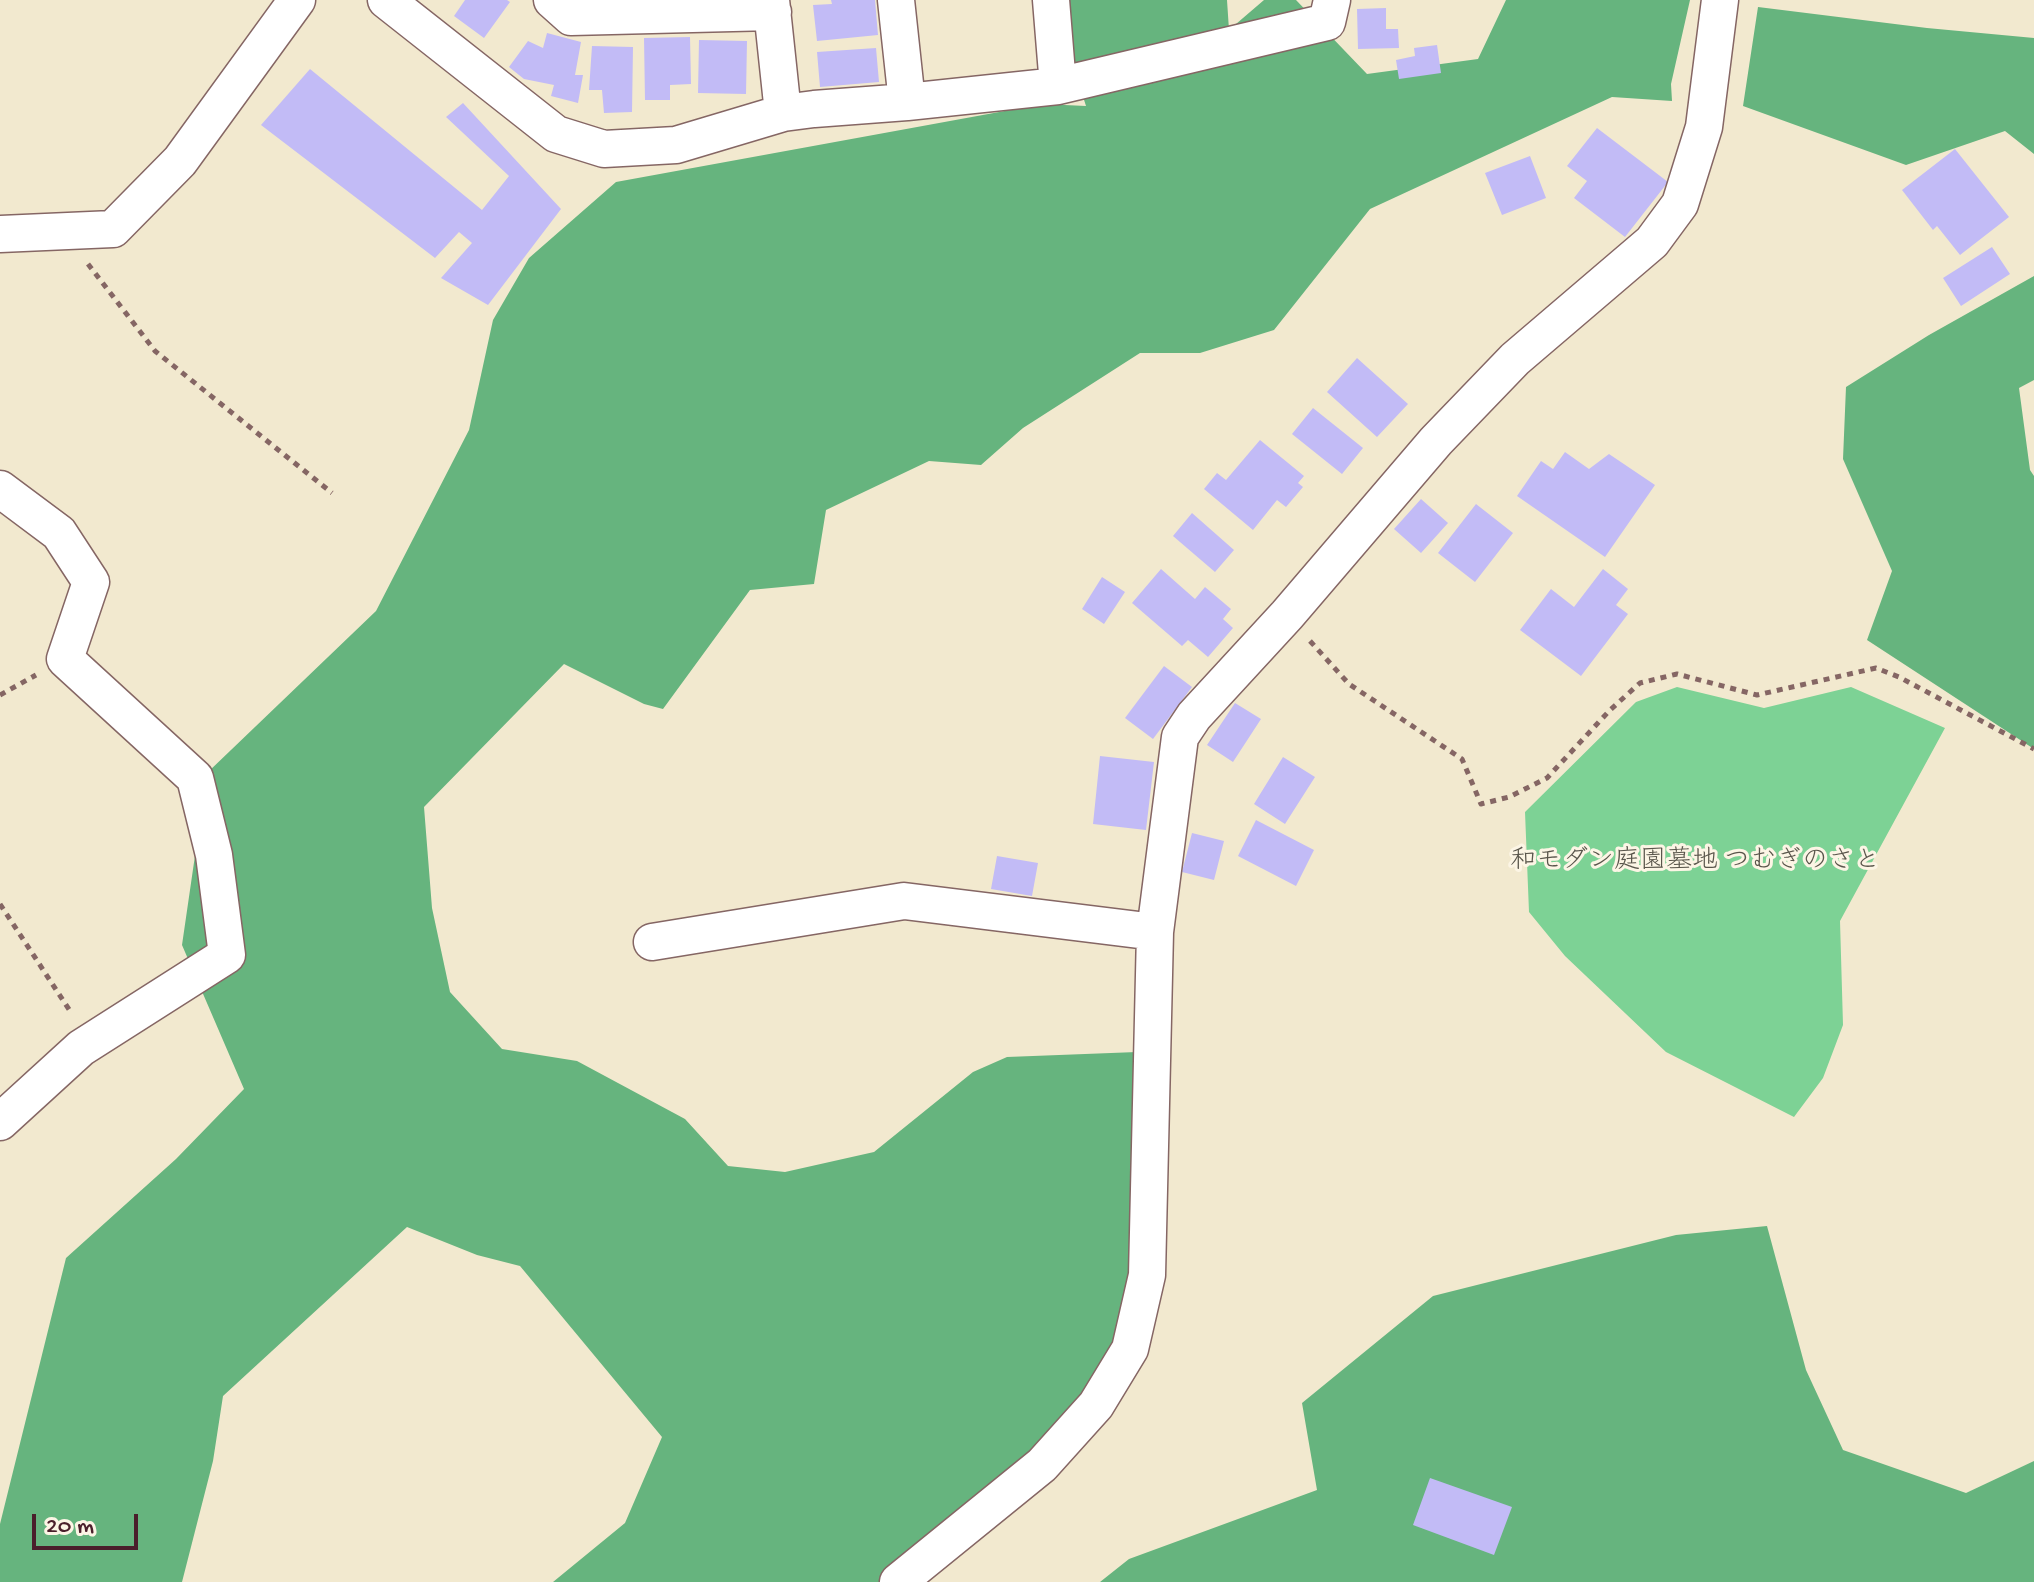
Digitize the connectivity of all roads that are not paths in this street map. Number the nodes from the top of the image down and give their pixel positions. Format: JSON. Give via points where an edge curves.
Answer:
{"nodes":[{"id":1,"x":297,"y":0,"type":"edge"},
{"id":2,"x":386,"y":0,"type":"edge"},
{"id":3,"x":552,"y":0,"type":"edge"},
{"id":4,"x":896,"y":0,"type":"edge"},
{"id":5,"x":1051,"y":0,"type":"edge"},
{"id":6,"x":1332,"y":0,"type":"edge"},
{"id":7,"x":1720,"y":0,"type":"edge"},
{"id":8,"x":772,"y":6,"type":"edge"},
{"id":9,"x":1058,"y":86,"type":"junction"},
{"id":10,"x":907,"y":102,"type":"junction"},
{"id":11,"x":783,"y":113,"type":"junction"},
{"id":12,"x":0,"y":234,"type":"edge"},
{"id":13,"x":0,"y":489,"type":"edge"},
{"id":14,"x":1155,"y":932,"type":"junction"},
{"id":15,"x":652,"y":942,"type":"dead end"},
{"id":16,"x":0,"y":1122,"type":"edge"},
{"id":17,"x":898,"y":1582,"type":"edge"}],
"edges":[{"from":1,"to":12,"type":"street","via":[[180,161],[113,229]]},
{"from":2,"to":11,"type":"street","via":[[556,134],[604,149],[676,145]]},
{"from":3,"to":8,"type":"street","via":[[571,17]]},
{"from":4,"to":10,"type":"street"},
{"from":5,"to":9,"type":"street"},
{"from":6,"to":9,"type":"street","via":[[1327,22]]},
{"from":7,"to":14,"type":"street","via":[[1704,127],[1680,204],[1652,242],[1515,359],[1436,441],[1180,737]]},
{"from":8,"to":11,"type":"street"},
{"from":9,"to":10,"type":"street"},
{"from":10,"to":11,"type":"street"},
{"from":13,"to":16,"type":"street","via":[[59,533],[91,582],[65,659],[195,778],[214,855],[227,955],[91,1042]]},
{"from":14,"to":15,"type":"street","via":[[904,901]]},
{"from":14,"to":17,"type":"street","via":[[1147,1275],[1130,1349],[1096,1405],[1042,1465]]}]}
